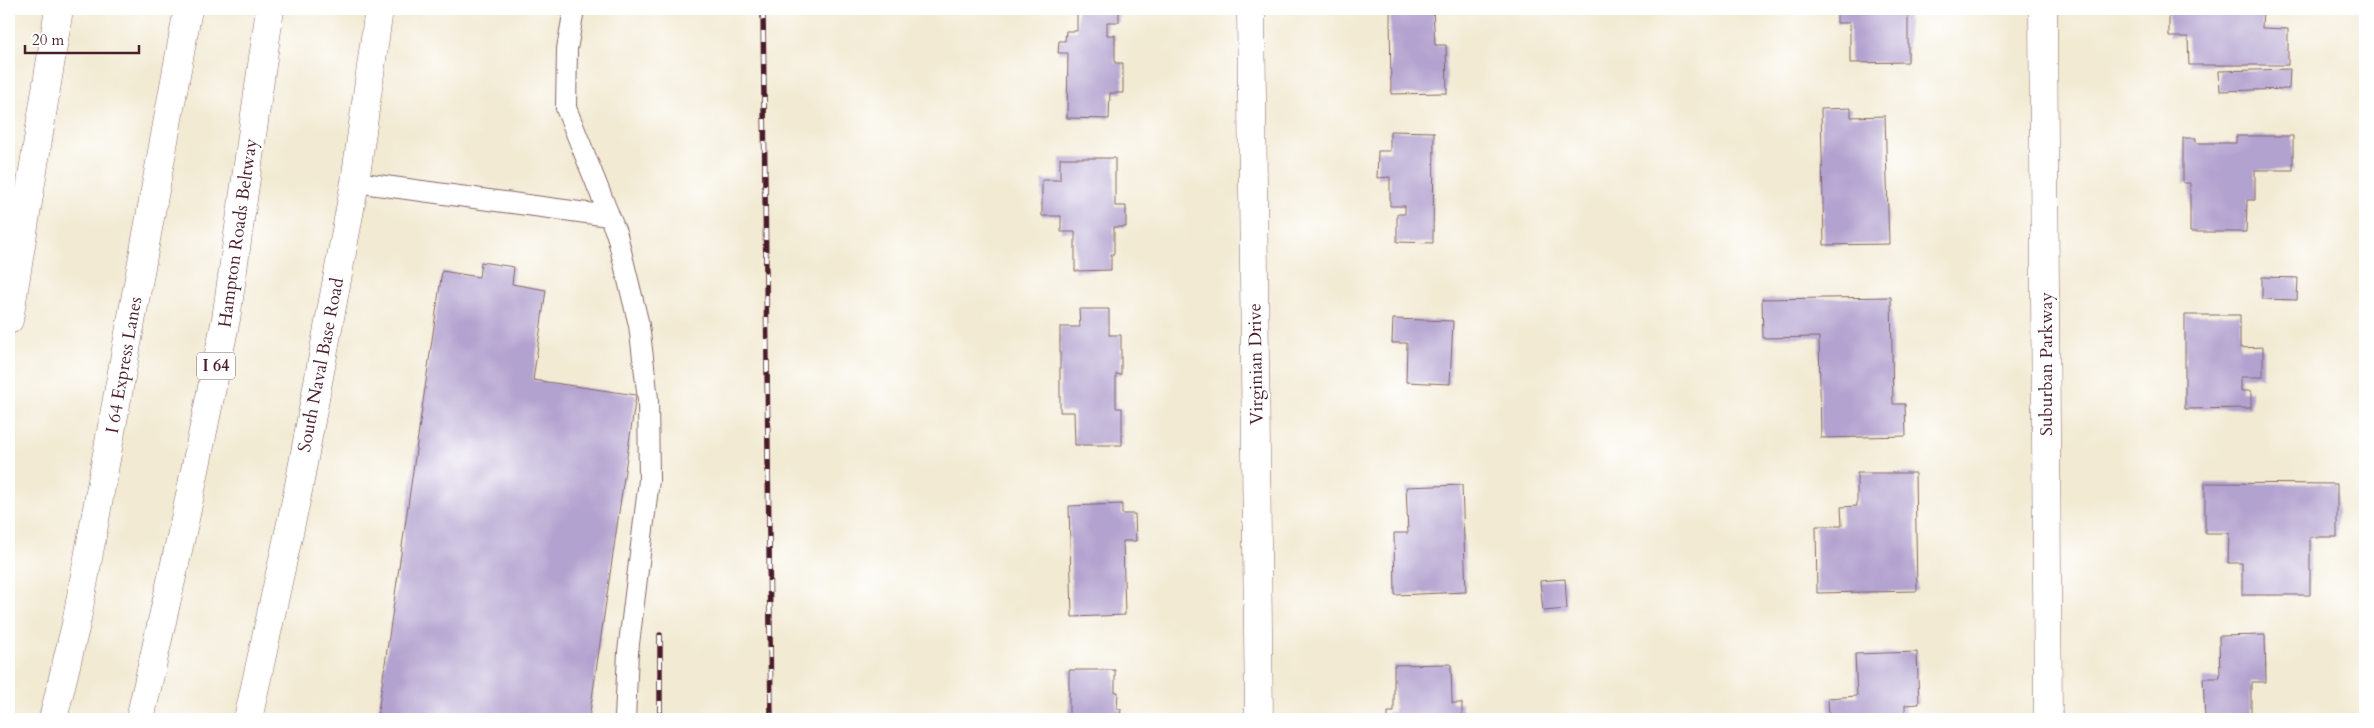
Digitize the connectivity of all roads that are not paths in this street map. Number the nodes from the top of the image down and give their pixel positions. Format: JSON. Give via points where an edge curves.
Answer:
{"nodes":[{"id":1,"x":59,"y":9,"type":"edge"},
{"id":2,"x":188,"y":9,"type":"edge"},
{"id":3,"x":270,"y":9,"type":"edge"},
{"id":4,"x":379,"y":9,"type":"edge"},
{"id":5,"x":574,"y":9,"type":"edge"},
{"id":6,"x":1251,"y":9,"type":"edge"},
{"id":7,"x":2044,"y":9,"type":"edge"},
{"id":8,"x":355,"y":182,"type":"junction"},
{"id":9,"x":609,"y":216,"type":"junction"},
{"id":10,"x":9,"y":320,"type":"edge"},
{"id":11,"x":53,"y":719,"type":"edge"},
{"id":12,"x":140,"y":719,"type":"edge"},
{"id":13,"x":248,"y":719,"type":"edge"},
{"id":14,"x":625,"y":719,"type":"edge"},
{"id":15,"x":1259,"y":719,"type":"edge"},
{"id":16,"x":2048,"y":719,"type":"edge"}],
"edges":[{"from":1,"to":10,"type":"main road"},
{"from":2,"to":11,"type":"main road","name":"I 64 Express Lanes","via":[[76,624]]},
{"from":3,"to":12,"type":"main road","name":"Hampton Roads Beltway","number":"I 64","via":[[226,319],[186,519]]},
{"from":4,"to":8,"type":"main road","name":"South Naval Base Road"},
{"from":5,"to":9,"type":"lane","via":[[568,49],[566,108]]},
{"from":6,"to":15,"type":"main road","name":"Virginian Drive"},
{"from":7,"to":16,"type":"main road","name":"Suburban Parkway"},
{"from":8,"to":9,"type":"lane"},
{"from":8,"to":13,"type":"main road","name":"South Naval Base Road","via":[[297,496]]},
{"from":9,"to":14,"type":"lane","via":[[617,235],[639,325],[648,399],[649,480],[628,652]]}]}
